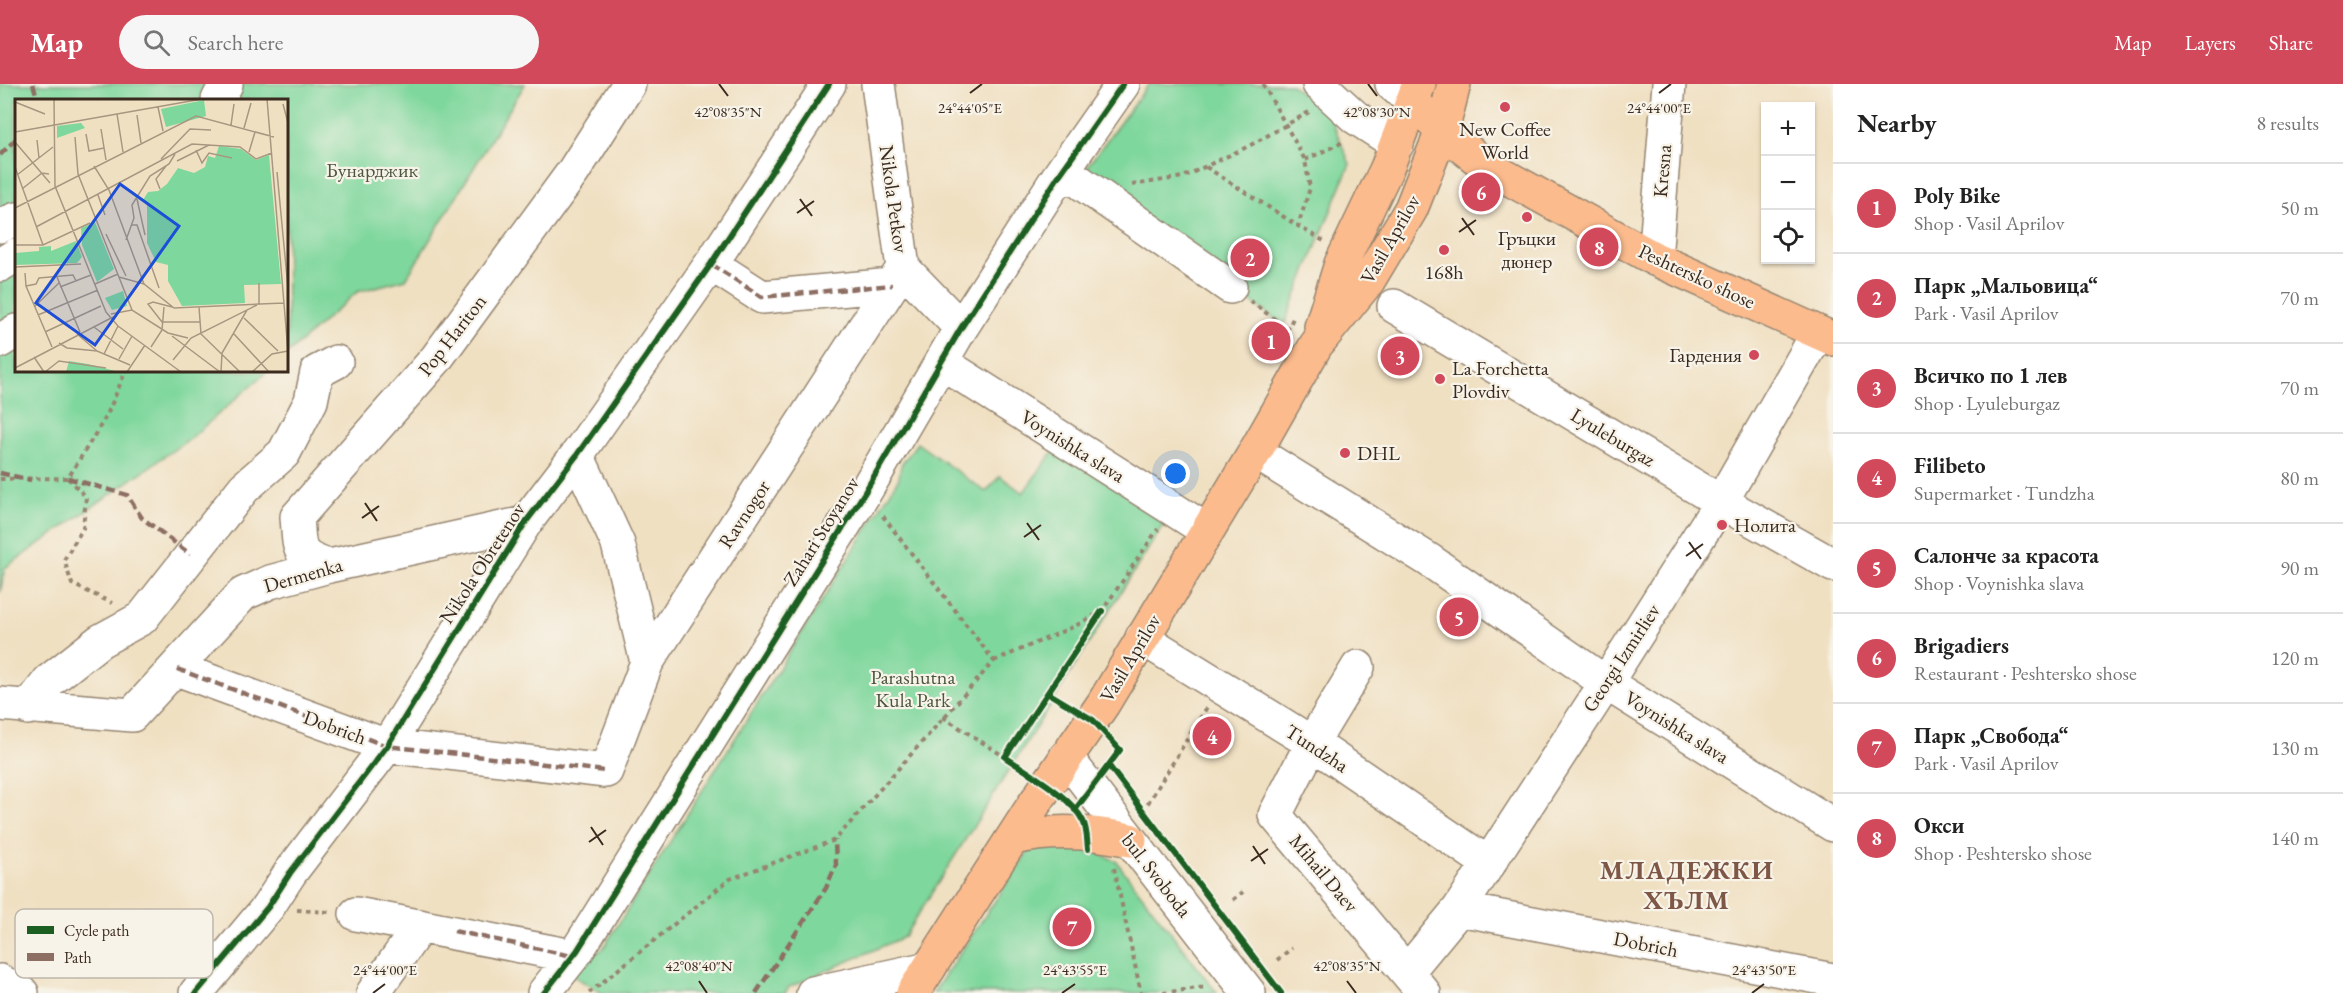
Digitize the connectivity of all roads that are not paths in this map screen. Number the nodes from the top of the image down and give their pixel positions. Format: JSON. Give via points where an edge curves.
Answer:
{"nodes":[{"id":1,"x":226,"y":84,"type":"edge"},
{"id":2,"x":629,"y":84,"type":"edge"},
{"id":3,"x":829,"y":84,"type":"edge"},
{"id":4,"x":878,"y":84,"type":"edge"},
{"id":5,"x":1123,"y":84,"type":"edge"},
{"id":6,"x":1454,"y":84,"type":"edge"},
{"id":7,"x":1669,"y":84,"type":"edge"},
{"id":8,"x":1408,"y":90,"type":"edge"},
{"id":9,"x":1326,"y":92,"type":"edge"},
{"id":10,"x":218,"y":99,"type":"edge"},
{"id":11,"x":1437,"y":143,"type":"junction"},
{"id":12,"x":1397,"y":144,"type":"junction"},
{"id":13,"x":1058,"y":177,"type":"junction"},
{"id":14,"x":15,"y":219,"type":"edge"},
{"id":15,"x":0,"y":226,"type":"edge"},
{"id":16,"x":15,"y":256,"type":"edge"},
{"id":17,"x":1655,"y":259,"type":"junction"},
{"id":18,"x":711,"y":264,"type":"junction"},
{"id":19,"x":0,"y":265,"type":"edge"},
{"id":20,"x":898,"y":276,"type":"junction"},
{"id":21,"x":1230,"y":287,"type":"road end"},
{"id":22,"x":1394,"y":306,"type":"dead end"},
{"id":23,"x":961,"y":328,"type":"junction"},
{"id":24,"x":15,"y":332,"type":"edge"},
{"id":25,"x":1826,"y":336,"type":"edge"},
{"id":26,"x":0,"y":341,"type":"edge"},
{"id":27,"x":1316,"y":345,"type":"junction"},
{"id":28,"x":336,"y":362,"type":"dead end"},
{"id":29,"x":941,"y":362,"type":"junction"},
{"id":30,"x":577,"y":455,"type":"junction"},
{"id":31,"x":1269,"y":461,"type":"junction"},
{"id":32,"x":1721,"y":502,"type":"junction"},
{"id":33,"x":525,"y":523,"type":"junction"},
{"id":34,"x":1206,"y":530,"type":"junction"},
{"id":35,"x":1833,"y":565,"type":"edge"},
{"id":36,"x":329,"y":566,"type":"junction"},
{"id":37,"x":1142,"y":639,"type":"junction"},
{"id":38,"x":647,"y":662,"type":"junction"},
{"id":39,"x":1358,"y":667,"type":"dead end"},
{"id":40,"x":177,"y":669,"type":"junction"},
{"id":41,"x":1606,"y":683,"type":"junction"},
{"id":42,"x":14,"y":706,"type":"edge"},
{"id":43,"x":1312,"y":743,"type":"junction"},
{"id":44,"x":387,"y":746,"type":"junction"},
{"id":45,"x":1066,"y":757,"type":"junction"},
{"id":46,"x":606,"y":771,"type":"joint"},
{"id":47,"x":1833,"y":825,"type":"edge"},
{"id":48,"x":1134,"y":834,"type":"junction"},
{"id":49,"x":1013,"y":838,"type":"junction"},
{"id":50,"x":1489,"y":864,"type":"junction"},
{"id":51,"x":1459,"y":909,"type":"junction"},
{"id":52,"x":356,"y":914,"type":"road end"},
{"id":53,"x":420,"y":926,"type":"junction"},
{"id":54,"x":572,"y":956,"type":"junction"},
{"id":55,"x":213,"y":973,"type":"edge"},
{"id":56,"x":209,"y":978,"type":"edge"},
{"id":57,"x":921,"y":980,"type":"edge"},
{"id":58,"x":1833,"y":980,"type":"edge"},
{"id":59,"x":0,"y":981,"type":"edge"},
{"id":60,"x":1415,"y":983,"type":"edge"},
{"id":61,"x":846,"y":989,"type":"edge"},
{"id":62,"x":22,"y":993,"type":"edge"},
{"id":63,"x":196,"y":993,"type":"edge"},
{"id":64,"x":374,"y":993,"type":"edge"},
{"id":65,"x":544,"y":993,"type":"edge"},
{"id":66,"x":813,"y":993,"type":"edge"},
{"id":67,"x":1249,"y":993,"type":"edge"}],
"edges":[{"from":1,"to":10,"type":"street"},
{"from":2,"to":36,"type":"street","name":"Pop Hariton","via":[[573,172],[436,359],[297,517],[300,549],[309,560]]},
{"from":3,"to":18,"type":"street","name":"Nikola Obretenov"},
{"from":4,"to":20,"type":"street","name":"Nikola Petkov"},
{"from":5,"to":13,"type":"street","name":"Zahari Stoyanov"},
{"from":6,"to":11,"type":"main road","name":"Vasil Aprilov"},
{"from":7,"to":17,"type":"street","name":"Kresna"},
{"from":8,"to":11,"type":"main road","name":"Peshtersko shose"},
{"from":8,"to":12,"type":"main road","name":"Vasil Aprilov"},
{"from":9,"to":12,"type":"street"},
{"from":11,"to":12,"type":"main road"},
{"from":11,"to":17,"type":"main road","name":"Peshtersko shose"},
{"from":11,"to":27,"type":"main road","name":"Vasil Aprilov","via":[[1411,209],[1393,240],[1368,281]]},
{"from":12,"to":27,"type":"main road","name":"Vasil Aprilov","via":[[1341,264]]},
{"from":13,"to":21,"type":"street","via":[[1077,180]]},
{"from":13,"to":23,"type":"street","name":"Zahari Stoyanov"},
{"from":14,"to":15,"type":"street"},
{"from":16,"to":19,"type":"street"},
{"from":17,"to":25,"type":"main road","name":"Peshtersko shose"},
{"from":18,"to":20,"type":"street","via":[[762,297]]},
{"from":18,"to":30,"type":"street","name":"Nikola Obretenov"},
{"from":20,"to":23,"type":"street","name":"Nikola Petkov"},
{"from":20,"to":38,"type":"street","name":"Ravnogor"},
{"from":22,"to":32,"type":"street","name":"Lyuleburgaz"},
{"from":23,"to":29,"type":"street","name":"Zahari Stoyanov"},
{"from":24,"to":26,"type":"street"},
{"from":25,"to":32,"type":"street","name":"Georgi Izmirliev"},
{"from":27,"to":31,"type":"main road","name":"Vasil Aprilov"},
{"from":28,"to":42,"type":"street","via":[[317,372],[311,401],[284,453],[244,488],[142,618],[100,640]]},
{"from":29,"to":34,"type":"street","name":"Voynishka slava"},
{"from":29,"to":54,"type":"street","name":"Zahari Stoyanov","via":[[865,492]]},
{"from":30,"to":33,"type":"street","name":"Nikola Obretenov"},
{"from":30,"to":38,"type":"street","via":[[618,544]]},
{"from":31,"to":34,"type":"main road","name":"Vasil Aprilov"},
{"from":31,"to":41,"type":"street","name":"Voynishka slava","via":[[1429,560]]},
{"from":32,"to":35,"type":"street","name":"Lyuleburgaz"},
{"from":32,"to":41,"type":"street","name":"Georgi Izmirliev"},
{"from":33,"to":36,"type":"street","name":"Dermenka"},
{"from":33,"to":44,"type":"street","name":"Nikola Obretenov"},
{"from":34,"to":37,"type":"main road","name":"Vasil Aprilov"},
{"from":36,"to":40,"type":"street","name":"Dermenka","via":[[270,582],[243,594]]},
{"from":37,"to":43,"type":"street","name":"Tundzha"},
{"from":37,"to":45,"type":"main road","name":"Vasil Aprilov"},
{"from":38,"to":46,"type":"street","name":"Ravnogor"},
{"from":39,"to":43,"type":"street"},
{"from":40,"to":42,"type":"street","name":"Dermenka","via":[[132,715]]},
{"from":40,"to":44,"type":"street","name":"Dobrich"},
{"from":41,"to":47,"type":"street","name":"Voynishka slava"},
{"from":41,"to":50,"type":"street","name":"Georgi Izmirliev"},
{"from":43,"to":50,"type":"street","name":"Tundzha"},
{"from":43,"to":60,"type":"street","name":"Mihail Daev","via":[[1275,815]]},
{"from":44,"to":46,"type":"street","name":"Dobrich"},
{"from":44,"to":55,"type":"street","name":"Nikola Obretenov","via":[[268,907]]},
{"from":45,"to":48,"type":"street","name":"bul. Svoboda"},
{"from":45,"to":49,"type":"main road","name":"Vasil Aprilov"},
{"from":48,"to":49,"type":"main road","via":[[1082,831]]},
{"from":48,"to":67,"type":"street","name":"bul. Svoboda"},
{"from":49,"to":57,"type":"main road","name":"Vasil Aprilov"},
{"from":50,"to":51,"type":"street","name":"Georgi Izmirliev"},
{"from":51,"to":58,"type":"street","name":"Dobrich"},
{"from":51,"to":60,"type":"street","name":"Georgi Izmirliev"},
{"from":52,"to":53,"type":"street"},
{"from":53,"to":54,"type":"street"},
{"from":53,"to":64,"type":"street"},
{"from":54,"to":65,"type":"street","name":"Zahari Stoyanov"},
{"from":56,"to":63,"type":"street","name":"Nikola Obretenov"},
{"from":57,"to":61,"type":"street"},
{"from":59,"to":62,"type":"street"},
{"from":61,"to":66,"type":"street"}]}
